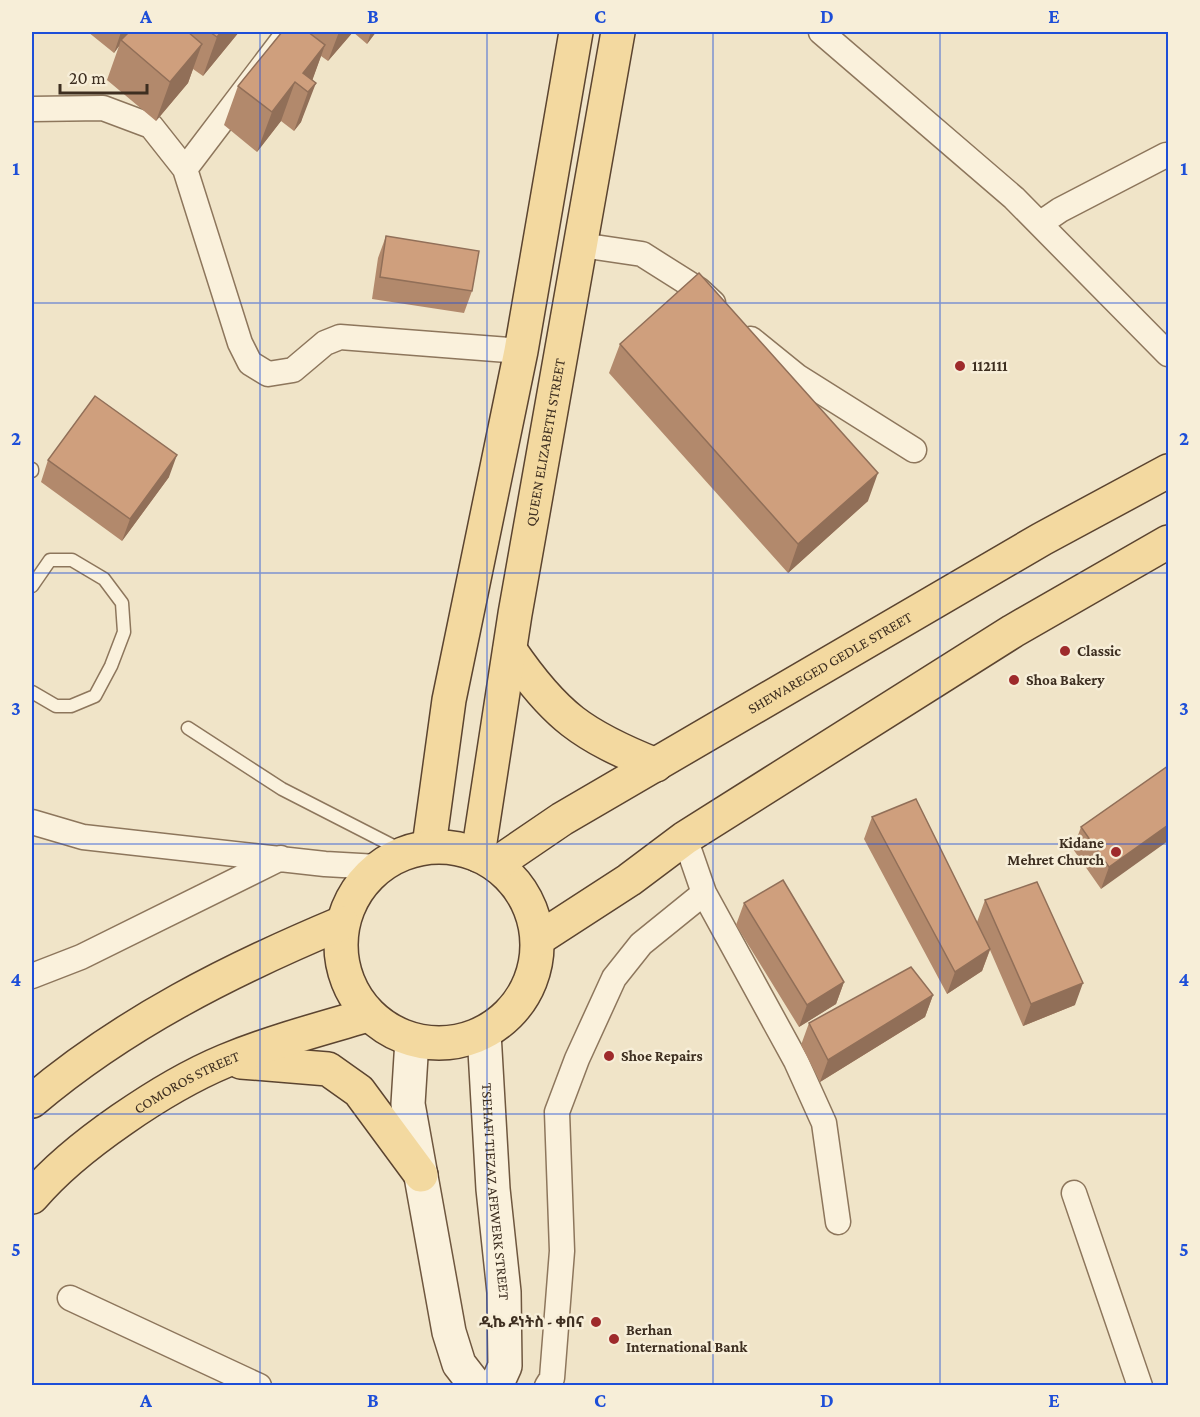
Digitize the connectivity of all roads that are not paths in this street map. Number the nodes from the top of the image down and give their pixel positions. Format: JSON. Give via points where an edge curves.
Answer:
{"nodes":[{"id":1,"x":289,"y":32,"type":"edge"},
{"id":2,"x":576,"y":32,"type":"edge"},
{"id":3,"x":618,"y":32,"type":"edge"},
{"id":4,"x":821,"y":32,"type":"edge"},
{"id":5,"x":32,"y":110,"type":"edge"},
{"id":6,"x":1166,"y":155,"type":"dead end"},
{"id":7,"x":185,"y":169,"type":"junction"},
{"id":8,"x":1041,"y":224,"type":"junction"},
{"id":9,"x":581,"y":245,"type":"junction"},
{"id":10,"x":521,"y":351,"type":"junction"},
{"id":11,"x":1168,"y":354,"type":"edge"},
{"id":12,"x":914,"y":450,"type":"dead end"},
{"id":13,"x":1168,"y":471,"type":"edge"},
{"id":14,"x":1165,"y":549,"type":"edge"},
{"id":15,"x":32,"y":586,"type":"edge"},
{"id":16,"x":510,"y":650,"type":"junction"},
{"id":17,"x":32,"y":692,"type":"edge"},
{"id":18,"x":188,"y":728,"type":"dead end"},
{"id":19,"x":656,"y":765,"type":"junction"},
{"id":20,"x":32,"y":822,"type":"edge"},
{"id":21,"x":685,"y":838,"type":"junction"},
{"id":22,"x":404,"y":855,"type":"junction"},
{"id":23,"x":281,"y":858,"type":"junction"},
{"id":24,"x":487,"y":859,"type":"junction"},
{"id":25,"x":704,"y":893,"type":"junction"},
{"id":26,"x":342,"y":923,"type":"junction"},
{"id":27,"x":538,"y":939,"type":"junction"},
{"id":28,"x":32,"y":976,"type":"edge"},
{"id":29,"x":368,"y":1015,"type":"junction"},
{"id":30,"x":484,"y":1033,"type":"junction"},
{"id":31,"x":412,"y":1040,"type":"junction"},
{"id":32,"x":224,"y":1061,"type":"junction"},
{"id":33,"x":32,"y":1101,"type":"edge"},
{"id":34,"x":421,"y":1175,"type":"junction"},
{"id":35,"x":1074,"y":1193,"type":"dead end"},
{"id":36,"x":32,"y":1197,"type":"edge"},
{"id":37,"x":838,"y":1222,"type":"dead end"},
{"id":38,"x":70,"y":1298,"type":"dead end"},
{"id":39,"x":259,"y":1386,"type":"edge"},
{"id":40,"x":476,"y":1386,"type":"edge"},
{"id":41,"x":496,"y":1386,"type":"edge"},
{"id":42,"x":547,"y":1386,"type":"edge"},
{"id":43,"x":1140,"y":1386,"type":"edge"}],
"edges":[{"from":1,"to":7,"type":"street"},
{"from":2,"to":10,"type":"main road"},
{"from":3,"to":9,"type":"main road","name":"QUEEN ELIZABETH STREET"},
{"from":4,"to":8,"type":"street"},
{"from":5,"to":7,"type":"street","via":[[103,108],[151,126]]},
{"from":6,"to":8,"type":"street","via":[[1060,210]]},
{"from":7,"to":10,"type":"street","via":[[240,344],[250,363],[268,374],[293,370],[325,342],[340,337]]},
{"from":8,"to":11,"type":"street"},
{"from":9,"to":12,"type":"street","via":[[642,255],[677,275],[798,377]]},
{"from":9,"to":16,"type":"main road","name":"QUEEN ELIZABETH STREET"},
{"from":10,"to":22,"type":"main road","via":[[449,700]]},
{"from":13,"to":19,"type":"main road","name":"SHEWAREGED GEDLE STREET"},
{"from":14,"to":21,"type":"main road","via":[[1013,631]]},
{"from":15,"to":17,"type":"lane","via":[[50,560],[72,560],[104,579],[122,603],[124,632],[94,696],[71,706],[56,705]]},
{"from":16,"to":19,"type":"main road","via":[[529,678],[567,719],[608,746]]},
{"from":16,"to":24,"type":"main road","name":"QUEEN ELIZABETH STREET"},
{"from":18,"to":22,"type":"lane","via":[[282,789]]},
{"from":19,"to":24,"type":"main road","name":"SHEWAREGED GEDLE STREET"},
{"from":20,"to":23,"type":"street","via":[[83,837]]},
{"from":21,"to":25,"type":"street"},
{"from":21,"to":27,"type":"main road"},
{"from":22,"to":23,"type":"street"},
{"from":22,"to":24,"type":"main road","via":[[454,847]]},
{"from":22,"to":26,"type":"main road","via":[[355,892]]},
{"from":23,"to":28,"type":"street","via":[[81,957]]},
{"from":24,"to":27,"type":"main road","via":[[517,885],[531,910]]},
{"from":25,"to":37,"type":"street","via":[[796,1061],[824,1123]]},
{"from":25,"to":42,"type":"street","via":[[641,944],[614,978],[557,1112],[562,1251],[552,1378]]},
{"from":26,"to":29,"type":"main road","via":[[340,956],[349,988]]},
{"from":26,"to":33,"type":"main road","via":[[268,954],[174,1003],[69,1069]]},
{"from":27,"to":30,"type":"main road","via":[[535,968],[523,996]]},
{"from":29,"to":31,"type":"main road","via":[[395,1034]]},
{"from":29,"to":32,"type":"main road","name":"COMOROS STREET"},
{"from":30,"to":31,"type":"main road","via":[[436,1044]]},
{"from":30,"to":41,"type":"main road","name":"TSEHAFI TIEZAZ AFEWERK STREET","via":[[493,1189],[504,1292],[505,1366]]},
{"from":31,"to":34,"type":"main road","via":[[408,1104]]},
{"from":32,"to":34,"type":"main road","via":[[328,1069],[359,1091]]},
{"from":32,"to":36,"type":"main road","name":"COMOROS STREET","via":[[168,1090],[101,1135]]},
{"from":34,"to":40,"type":"main road","via":[[449,1332],[459,1364]]},
{"from":35,"to":43,"type":"street"},
{"from":38,"to":39,"type":"street"}]}
